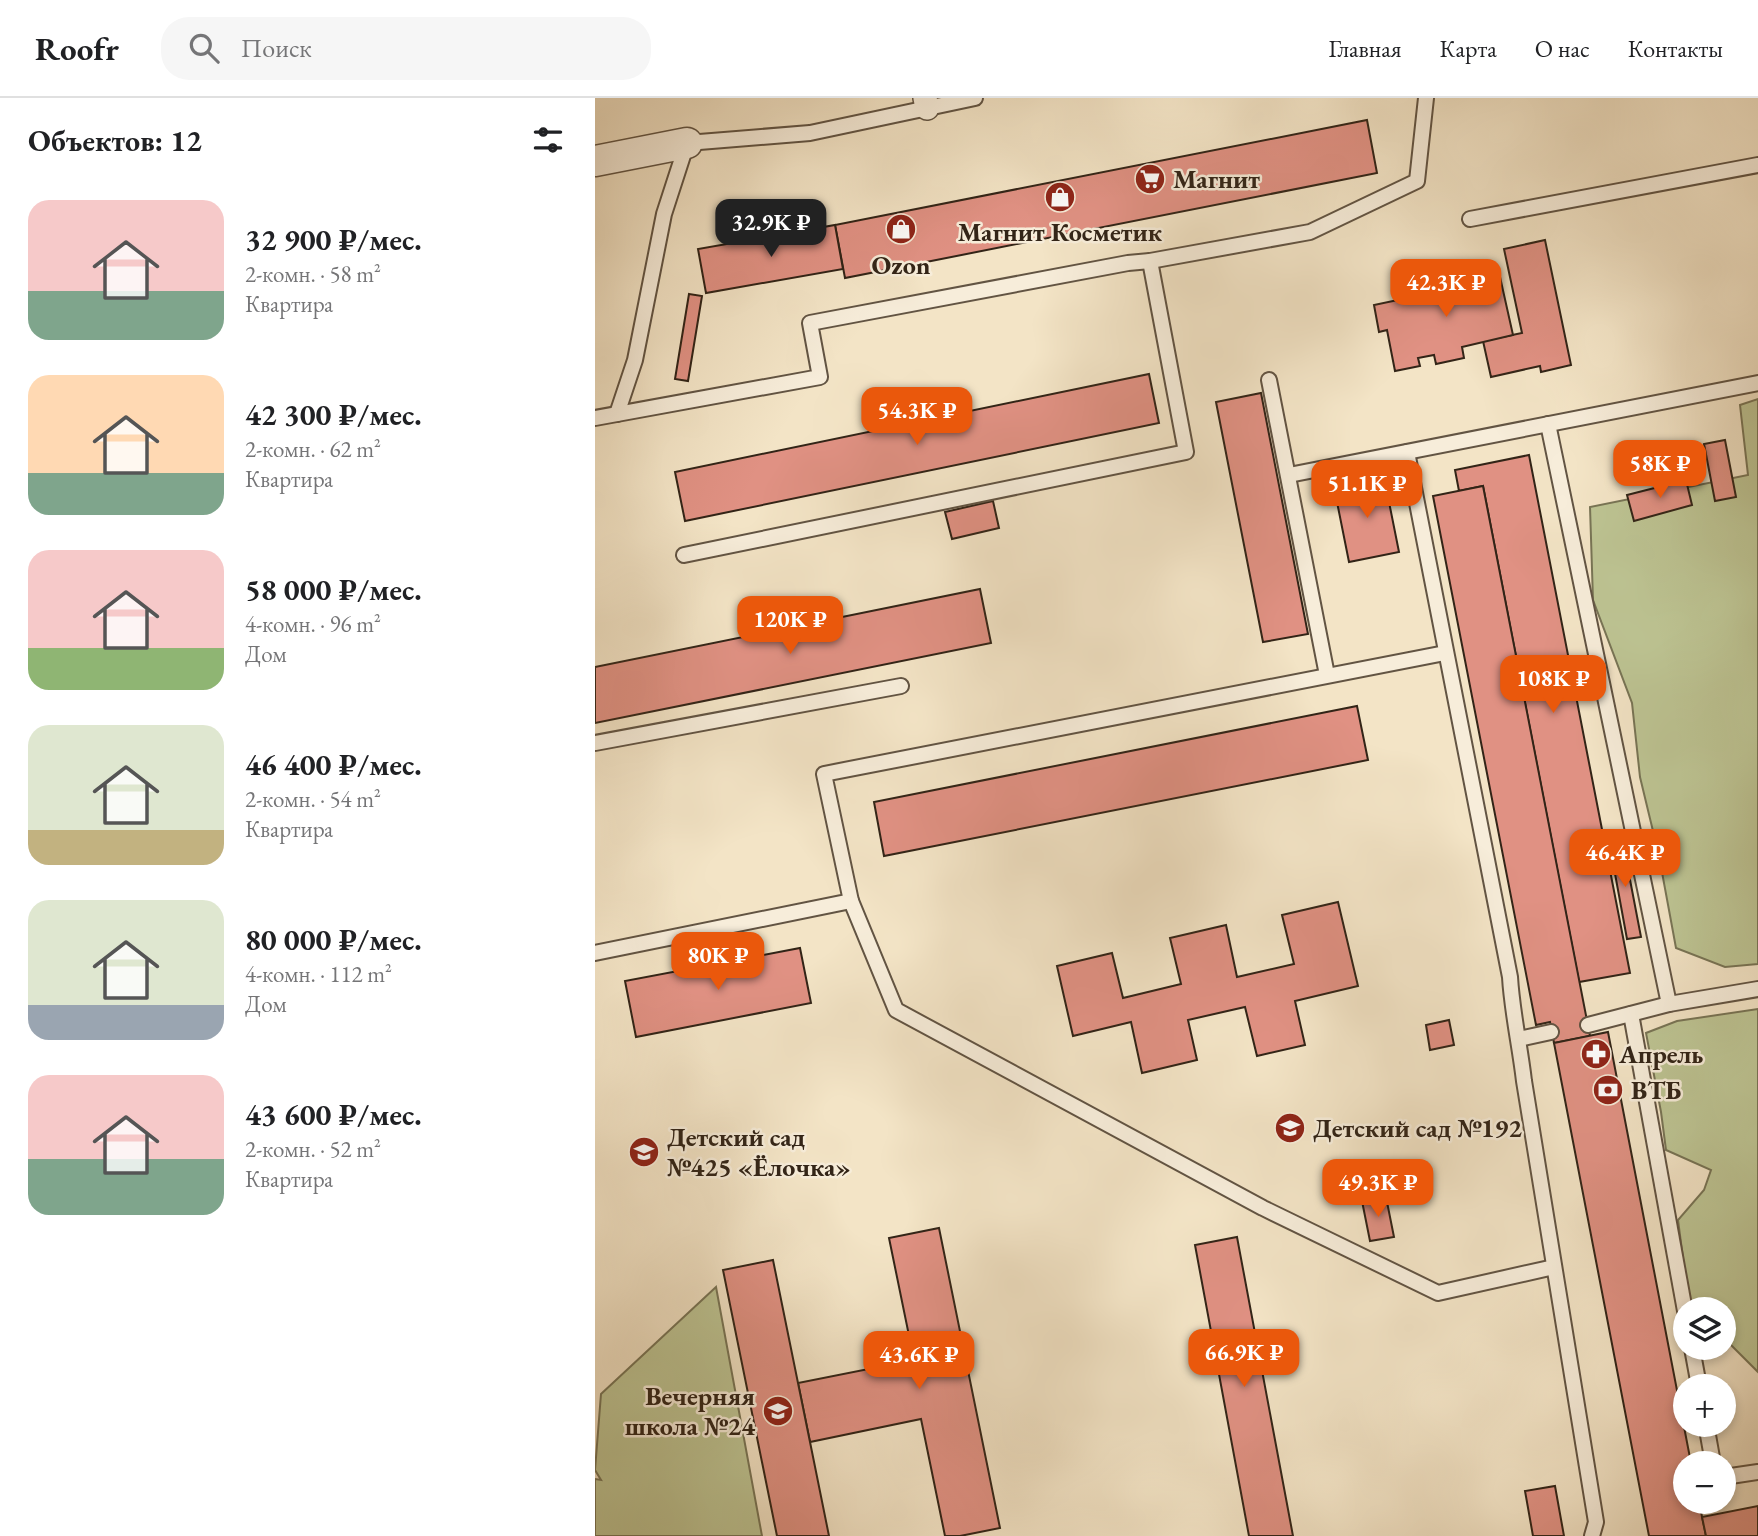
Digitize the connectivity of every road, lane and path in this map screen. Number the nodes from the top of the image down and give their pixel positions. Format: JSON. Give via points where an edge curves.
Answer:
{"nodes":[{"id":1,"x":975,"y":98,"type":"edge"},
{"id":2,"x":1426,"y":98,"type":"edge"},
{"id":3,"x":926,"y":103,"type":"edge"},
{"id":4,"x":687,"y":143,"type":"junction"},
{"id":5,"x":595,"y":161,"type":"edge"},
{"id":6,"x":1758,"y":165,"type":"edge"},
{"id":7,"x":1470,"y":219,"type":"dead end"},
{"id":8,"x":1150,"y":261,"type":"junction"},
{"id":9,"x":1269,"y":380,"type":"dead end"},
{"id":10,"x":1758,"y":383,"type":"edge"},
{"id":11,"x":617,"y":414,"type":"junction"},
{"id":12,"x":595,"y":418,"type":"edge"},
{"id":13,"x":1548,"y":424,"type":"junction"},
{"id":14,"x":1407,"y":452,"type":"junction"},
{"id":15,"x":1289,"y":475,"type":"junction"},
{"id":16,"x":684,"y":555,"type":"dead end"},
{"id":17,"x":1445,"y":653,"type":"junction"},
{"id":18,"x":1327,"y":675,"type":"junction"},
{"id":19,"x":901,"y":686,"type":"dead end"},
{"id":20,"x":595,"y":743,"type":"edge"},
{"id":21,"x":851,"y":901,"type":"junction"},
{"id":22,"x":595,"y":953,"type":"edge"},
{"id":23,"x":1758,"y":989,"type":"edge"},
{"id":24,"x":1669,"y":1004,"type":"junction"},
{"id":25,"x":1631,"y":1014,"type":"junction"},
{"id":26,"x":1588,"y":1026,"type":"dead end"},
{"id":27,"x":1551,"y":1032,"type":"dead end"},
{"id":28,"x":1519,"y":1039,"type":"junction"},
{"id":29,"x":1554,"y":1267,"type":"junction"},
{"id":30,"x":1682,"y":1297,"type":"edge"},
{"id":31,"x":1758,"y":1472,"type":"edge"},
{"id":32,"x":1736,"y":1475,"type":"edge"},
{"id":33,"x":1592,"y":1536,"type":"edge"}],
"edges":[{"from":1,"to":3,"type":"lane"},
{"from":2,"to":8,"type":"lane","via":[[1417,181],[1310,232]]},
{"from":3,"to":4,"type":"lane","via":[[810,134]]},
{"from":4,"to":5,"type":"street"},
{"from":4,"to":11,"type":"lane","via":[[664,214],[635,360]]},
{"from":6,"to":7,"type":"lane"},
{"from":8,"to":11,"type":"lane","via":[[810,323],[820,377]]},
{"from":8,"to":16,"type":"lane","via":[[1186,452]]},
{"from":9,"to":15,"type":"lane"},
{"from":10,"to":13,"type":"lane"},
{"from":11,"to":12,"type":"lane"},
{"from":13,"to":14,"type":"lane"},
{"from":13,"to":24,"type":"lane"},
{"from":14,"to":15,"type":"lane"},
{"from":14,"to":17,"type":"lane"},
{"from":15,"to":18,"type":"lane"},
{"from":17,"to":18,"type":"lane"},
{"from":17,"to":28,"type":"lane"},
{"from":18,"to":21,"type":"lane","via":[[824,774]]},
{"from":19,"to":20,"type":"lane"},
{"from":21,"to":22,"type":"lane"},
{"from":21,"to":29,"type":"lane","via":[[896,1010],[1263,1208],[1438,1293]]},
{"from":23,"to":24,"type":"lane"},
{"from":24,"to":25,"type":"lane"},
{"from":25,"to":26,"type":"lane"},
{"from":25,"to":30,"type":"lane"},
{"from":27,"to":28,"type":"lane"},
{"from":28,"to":29,"type":"lane"},
{"from":29,"to":33,"type":"lane","via":[[1596,1522]]},
{"from":31,"to":32,"type":"lane"}]}
